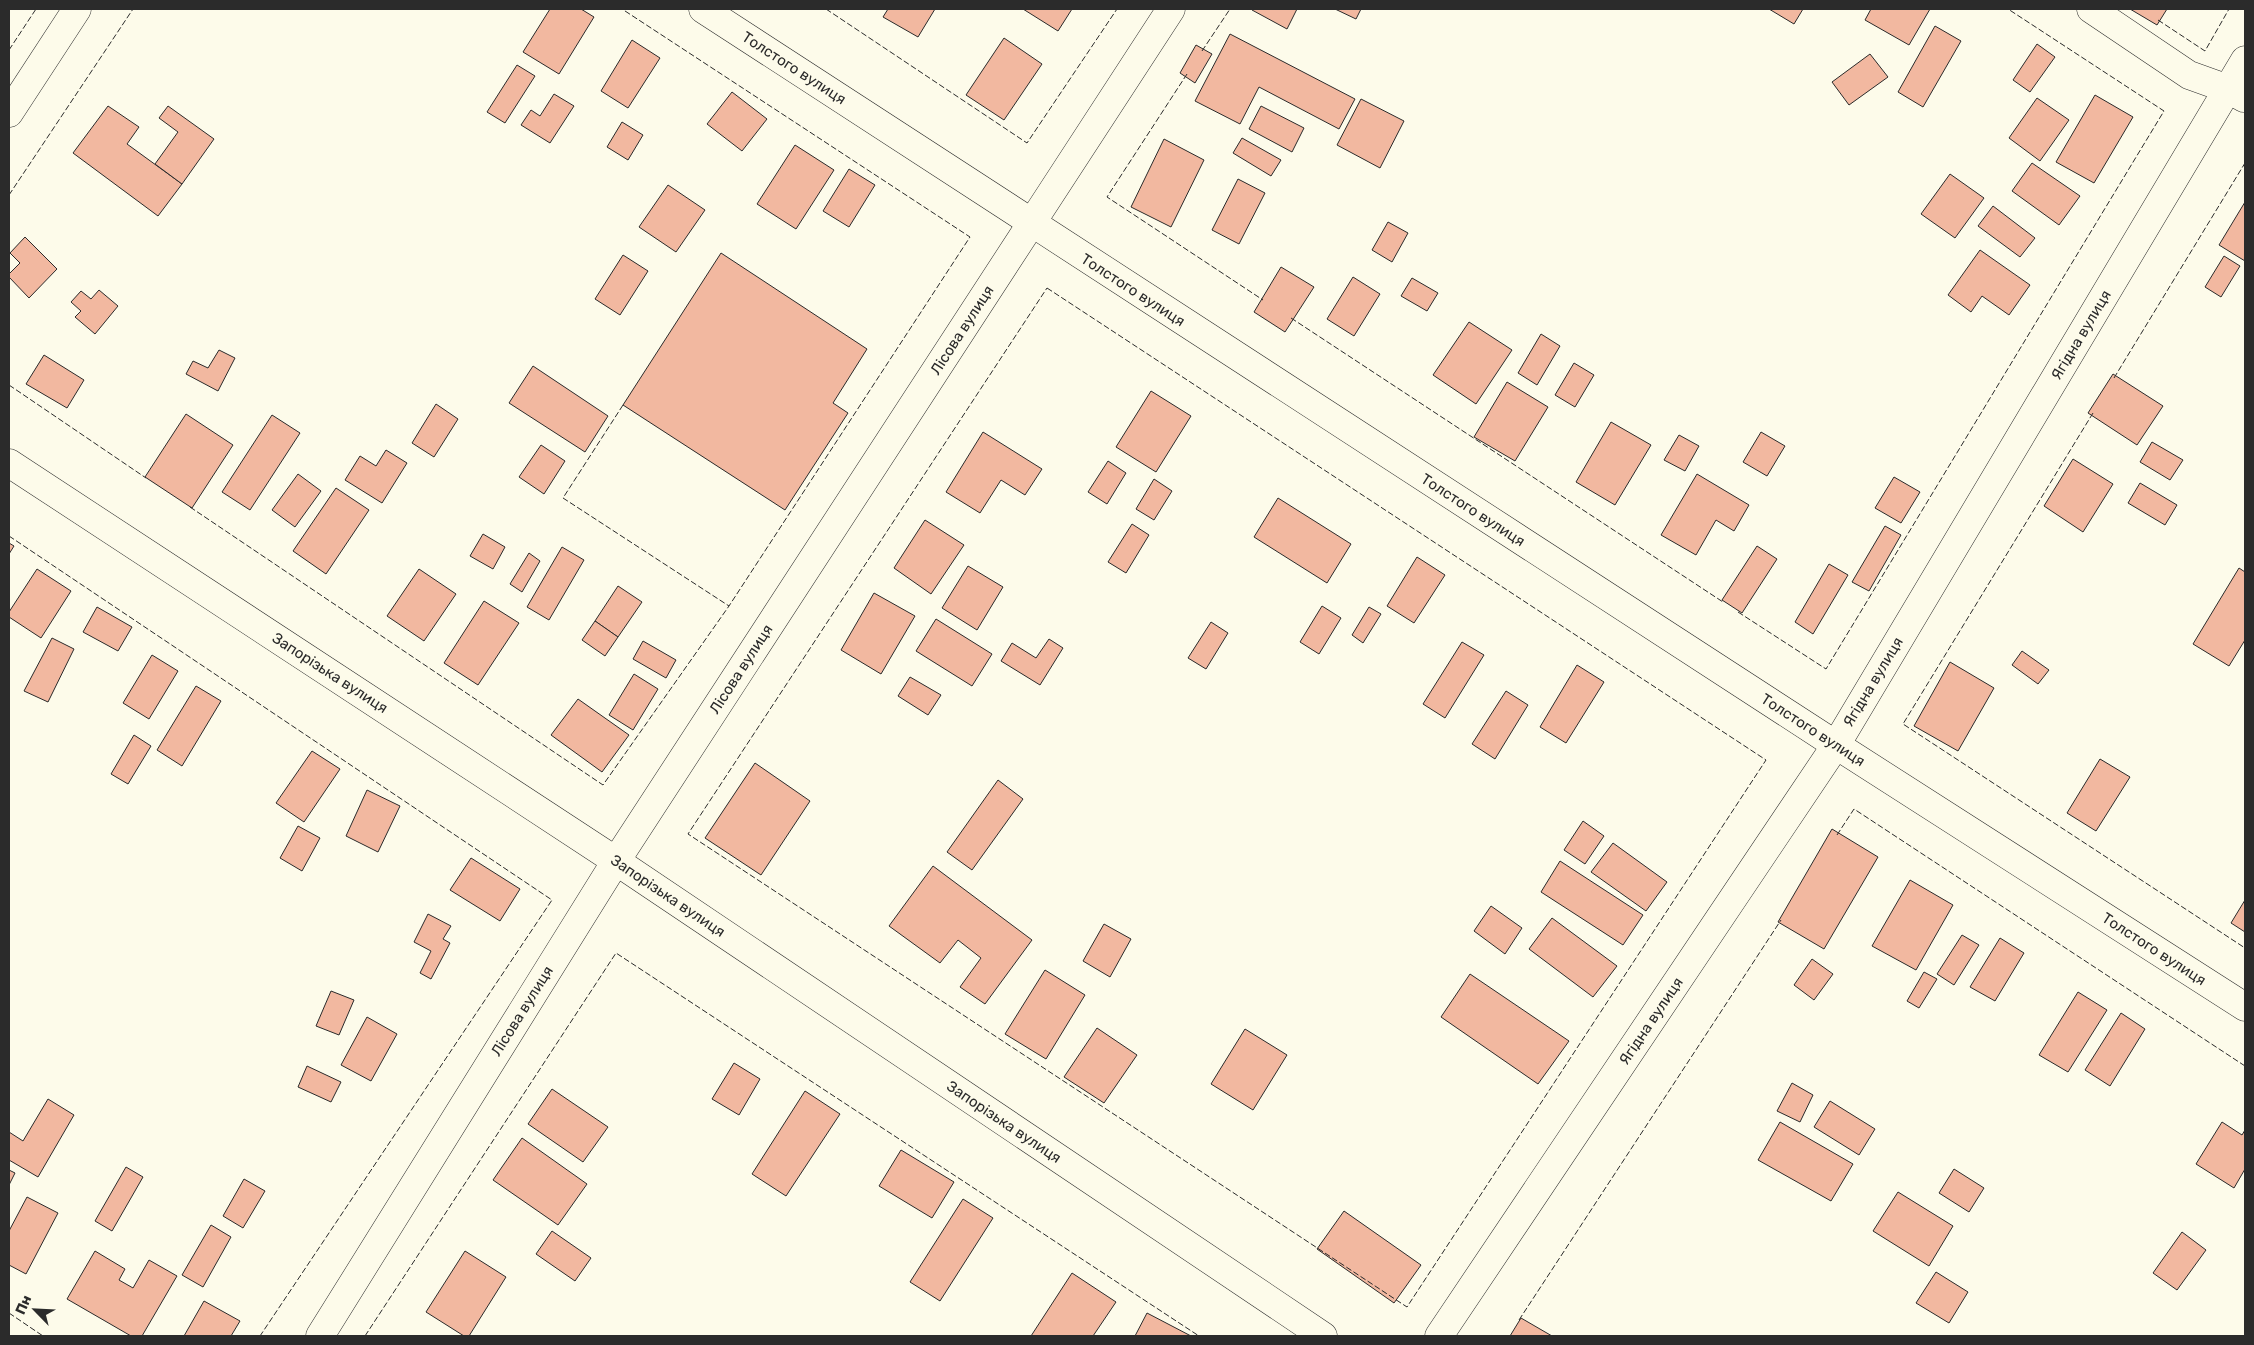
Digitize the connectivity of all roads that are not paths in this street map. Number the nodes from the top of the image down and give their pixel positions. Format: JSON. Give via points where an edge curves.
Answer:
{"nodes":[{"id":1,"x":77,"y":9,"type":"edge"},
{"id":2,"x":703,"y":9,"type":"edge"},
{"id":3,"x":1171,"y":9,"type":"edge"},
{"id":4,"x":2091,"y":9,"type":"edge"},
{"id":5,"x":2245,"y":60,"type":"edge"},
{"id":6,"x":2237,"y":94,"type":"edge"},
{"id":7,"x":9,"y":113,"type":"edge"},
{"id":8,"x":1031,"y":224,"type":"junction"},
{"id":9,"x":9,"y":463,"type":"edge"},
{"id":10,"x":1836,"y":745,"type":"junction"},
{"id":11,"x":616,"y":860,"type":"junction"},
{"id":12,"x":2245,"y":1007,"type":"edge"},
{"id":13,"x":320,"y":1336,"type":"edge"},
{"id":14,"x":1323,"y":1336,"type":"edge"},
{"id":15,"x":1439,"y":1336,"type":"edge"}],
"edges":[{"from":1,"to":7,"type":"street"},
{"from":2,"to":8,"type":"street","name":"Толстого вулиця"},
{"from":3,"to":8,"type":"street","name":"Лісова вулиця"},
{"from":4,"to":6,"type":"street","via":[[2189,75]]},
{"from":5,"to":6,"type":"street","name":"Ягідна вулиця"},
{"from":6,"to":10,"type":"street","name":"Ягідна вулиця"},
{"from":8,"to":10,"type":"street","name":"Толстого вулиця"},
{"from":8,"to":11,"type":"street","name":"Лісова вулиця"},
{"from":9,"to":11,"type":"street","name":"Запорізька вулиця"},
{"from":10,"to":12,"type":"street","name":"Толстого вулиця"},
{"from":10,"to":15,"type":"street","name":"Ягідна вулиця"},
{"from":11,"to":13,"type":"street","name":"Лісова вулиця"},
{"from":11,"to":14,"type":"street","name":"Запорізька вулиця"}]}
